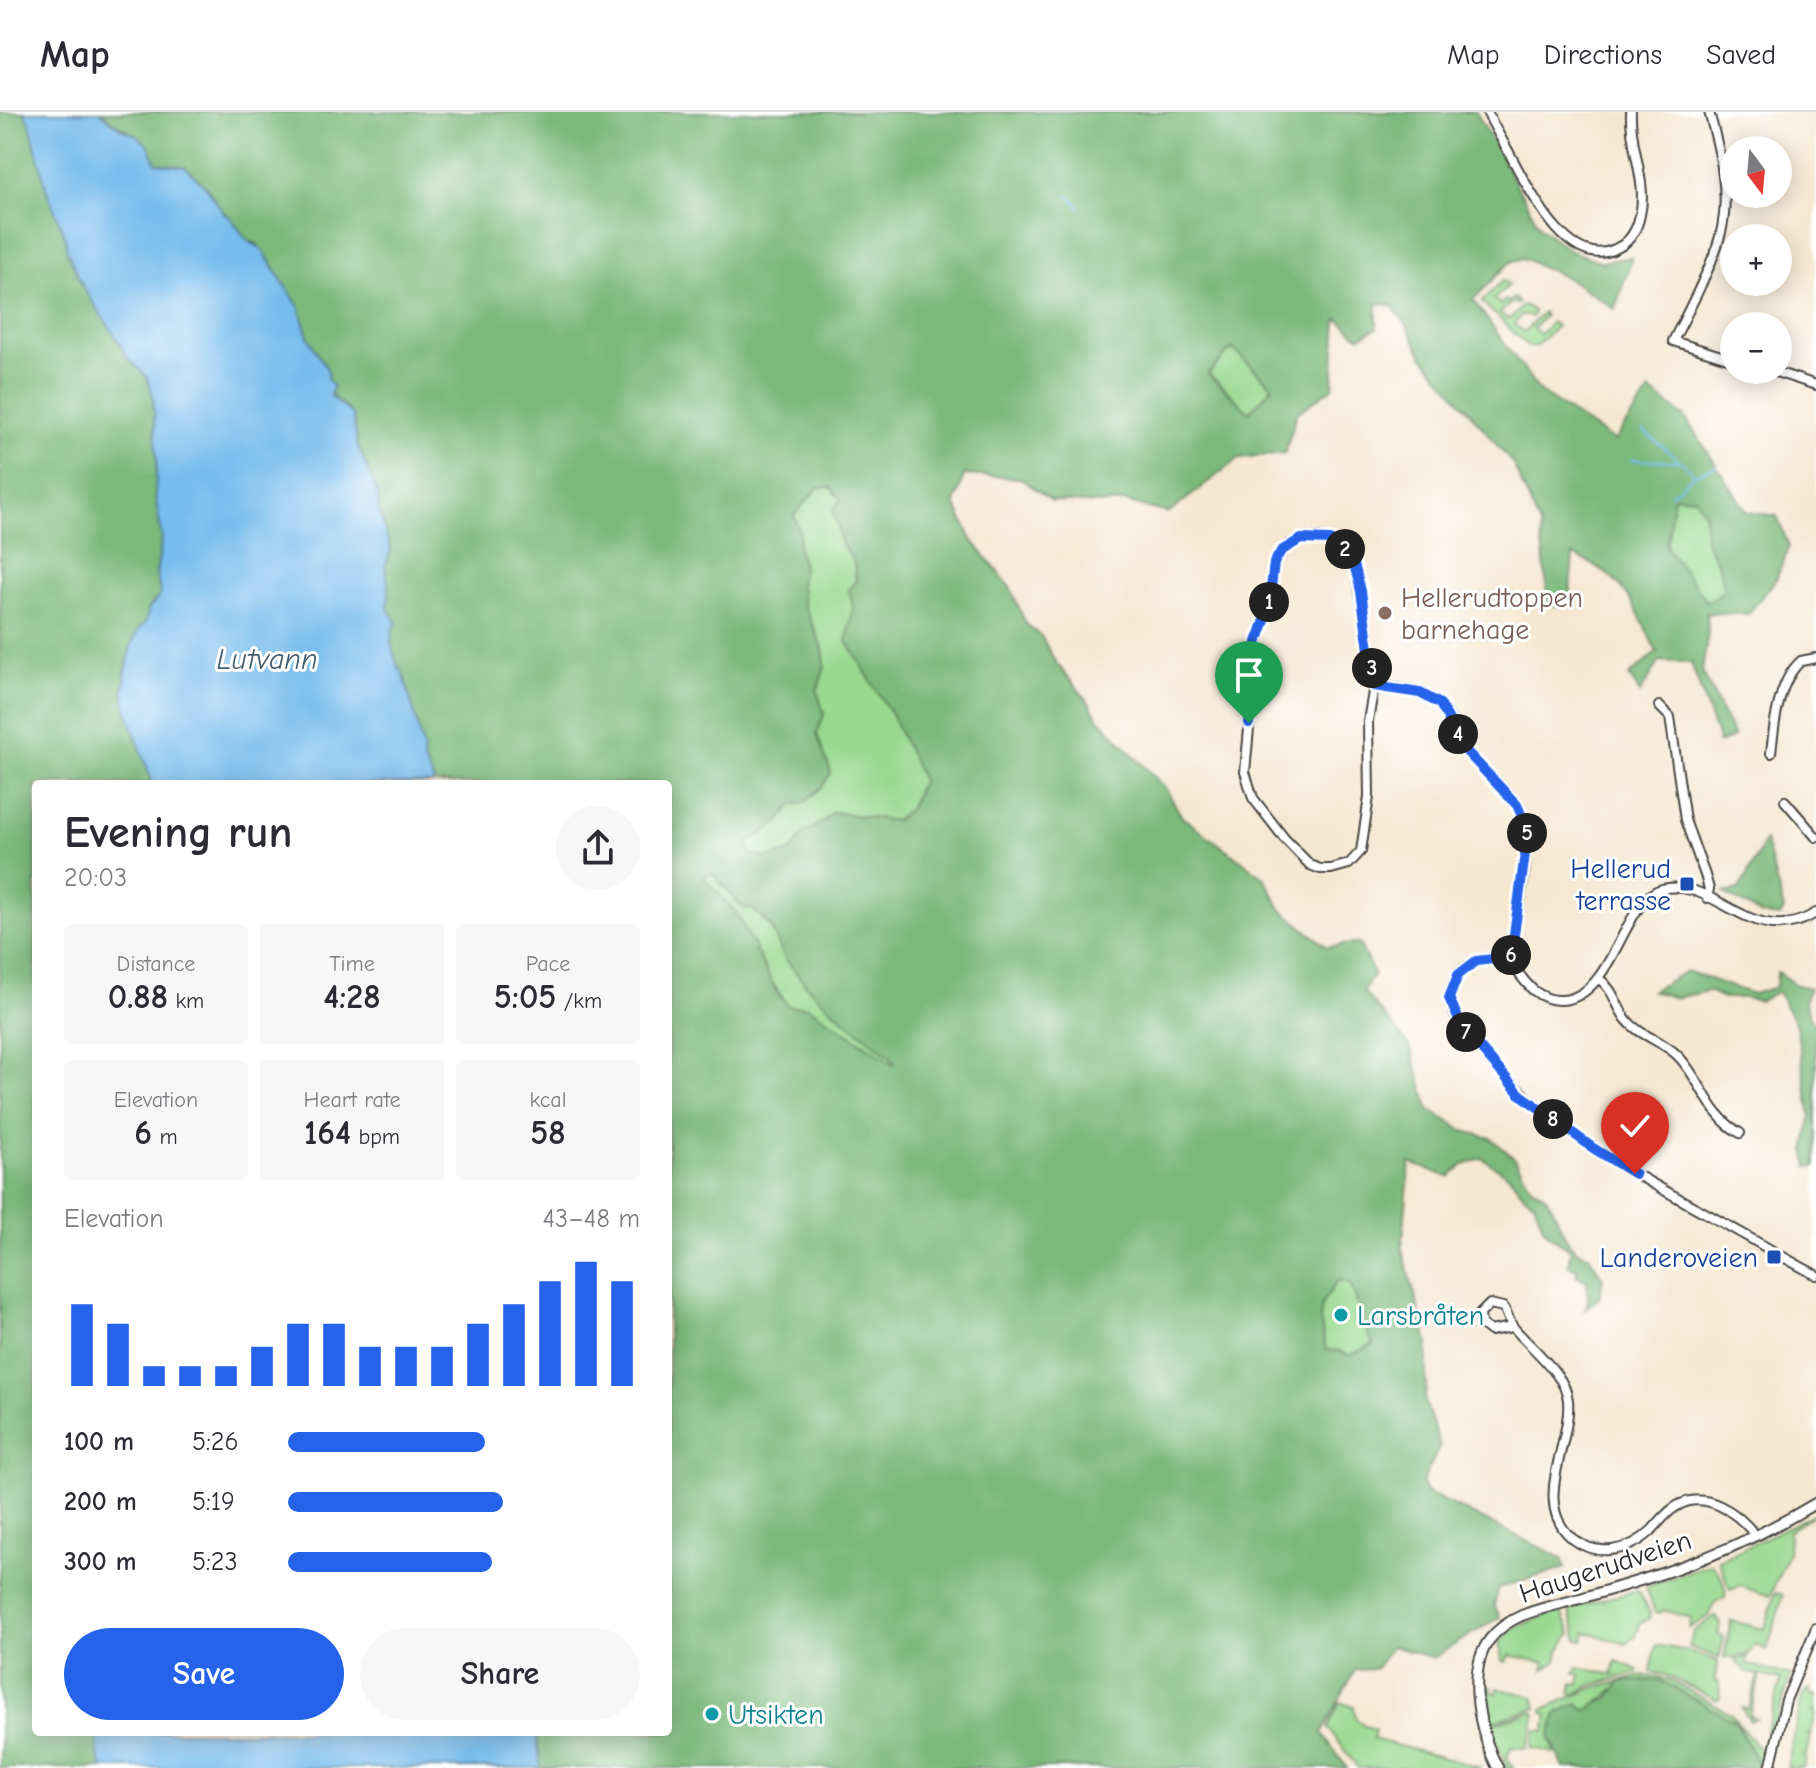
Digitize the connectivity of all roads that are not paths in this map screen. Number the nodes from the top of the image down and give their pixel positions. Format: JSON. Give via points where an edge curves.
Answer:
{"nodes":[{"id":1,"x":1487,"y":112,"type":"edge"},
{"id":2,"x":1631,"y":112,"type":"edge"},
{"id":3,"x":1709,"y":112,"type":"edge"},
{"id":4,"x":1720,"y":356,"type":"edge"},
{"id":5,"x":1792,"y":377,"type":"edge"},
{"id":6,"x":1816,"y":385,"type":"edge"},
{"id":7,"x":1816,"y":658,"type":"edge"},
{"id":8,"x":1374,"y":686,"type":"junction"},
{"id":9,"x":1659,"y":706,"type":"dead end"},
{"id":10,"x":1771,"y":753,"type":"dead end"},
{"id":11,"x":1785,"y":801,"type":"dead end"},
{"id":12,"x":1816,"y":837,"type":"edge"},
{"id":13,"x":1707,"y":898,"type":"junction"},
{"id":14,"x":1816,"y":913,"type":"edge"},
{"id":15,"x":1511,"y":957,"type":"junction"},
{"id":16,"x":1598,"y":978,"type":"junction"},
{"id":17,"x":1740,"y":1133,"type":"dead end"},
{"id":18,"x":1816,"y":1275,"type":"edge"},
{"id":19,"x":1512,"y":1327,"type":"dead end"},
{"id":20,"x":1816,"y":1503,"type":"edge"},
{"id":21,"x":1755,"y":1535,"type":"junction"},
{"id":22,"x":1816,"y":1628,"type":"edge"},
{"id":23,"x":1498,"y":1768,"type":"edge"},
{"id":24,"x":1770,"y":1768,"type":"edge"}],
"edges":[{"from":1,"to":2,"type":"street","via":[[1554,227],[1576,244],[1604,252],[1629,238],[1640,216]]},
{"from":3,"to":4,"type":"street","via":[[1724,190],[1722,229],[1673,341]]},
{"from":5,"to":6,"type":"street"},
{"from":7,"to":10,"type":"street","via":[[1801,661],[1788,678]]},
{"from":8,"to":8,"type":"street","via":[[1353,560],[1339,545],[1318,538],[1288,545],[1274,563],[1268,612],[1257,642],[1245,772],[1266,817],[1310,865],[1320,869],[1340,868],[1361,851]]},
{"from":8,"to":15,"type":"street","via":[[1420,693],[1440,704],[1467,752],[1523,814],[1527,839]]},
{"from":9,"to":13,"type":"street","via":[[1670,717],[1685,820],[1709,889]]},
{"from":11,"to":12,"type":"street"},
{"from":13,"to":14,"type":"street","via":[[1778,925]]},
{"from":13,"to":16,"type":"street","via":[[1678,888],[1650,894]]},
{"from":15,"to":16,"type":"street","via":[[1526,982],[1550,999],[1577,996]]},
{"from":15,"to":18,"type":"street","via":[[1469,964],[1450,993],[1462,1027],[1520,1094],[1593,1148]]},
{"from":16,"to":17,"type":"street","via":[[1632,1026],[1677,1055],[1723,1120]]},
{"from":19,"to":21,"type":"street","via":[[1566,1392],[1553,1498],[1557,1518],[1573,1539],[1593,1548],[1622,1549],[1641,1540],[1675,1506],[1696,1500],[1729,1511]]},
{"from":20,"to":21,"type":"street","name":"Haugerudveien"},
{"from":21,"to":23,"type":"street","name":"Haugerudveien","via":[[1674,1569],[1522,1615],[1499,1630],[1482,1653],[1478,1696],[1486,1740]]},
{"from":22,"to":24,"type":"street","via":[[1786,1700]]}]}
